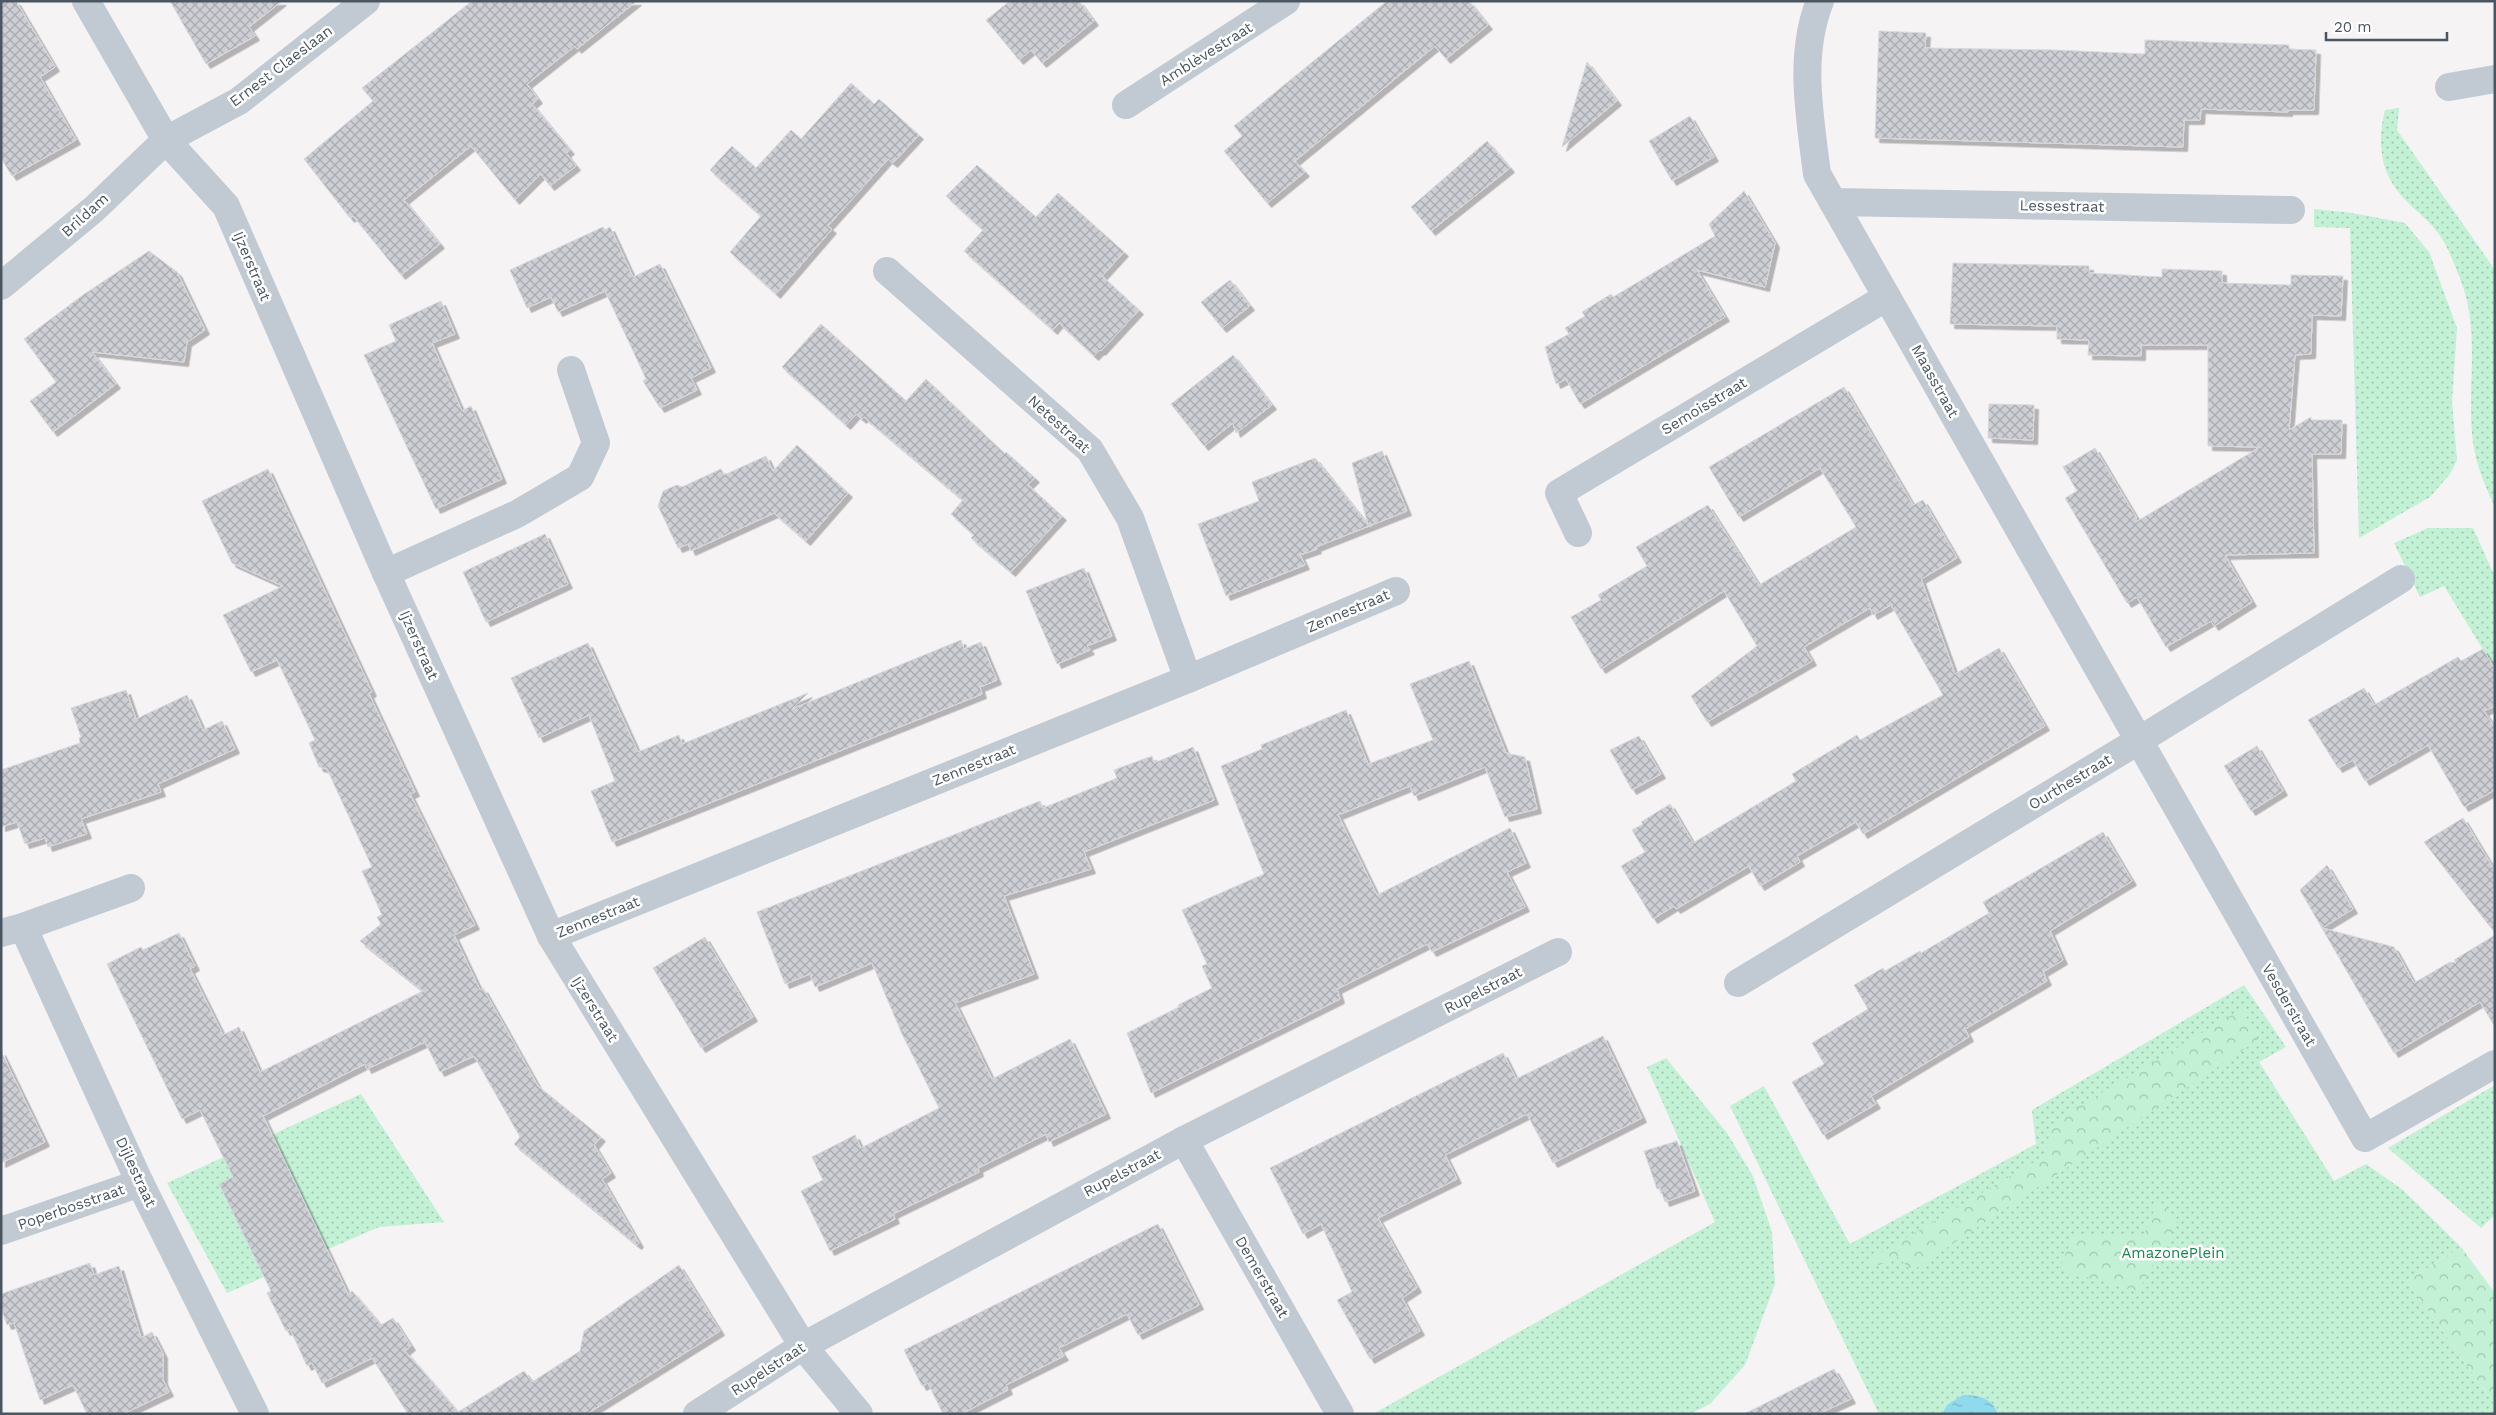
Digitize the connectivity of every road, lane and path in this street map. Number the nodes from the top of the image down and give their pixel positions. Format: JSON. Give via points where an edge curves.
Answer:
{"nodes":[{"id":1,"x":86,"y":1,"type":"edge"},
{"id":2,"x":366,"y":1,"type":"edge"},
{"id":3,"x":1286,"y":1,"type":"edge"},
{"id":4,"x":1820,"y":1,"type":"edge"},
{"id":5,"x":2495,"y":79,"type":"edge"},
{"id":6,"x":2449,"y":87,"type":"dead end"},
{"id":7,"x":1126,"y":105,"type":"dead end"},
{"id":8,"x":166,"y":140,"type":"junction"},
{"id":9,"x":1833,"y":202,"type":"junction"},
{"id":10,"x":2291,"y":210,"type":"dead end"},
{"id":11,"x":887,"y":270,"type":"dead end"},
{"id":12,"x":1,"y":286,"type":"edge"},
{"id":13,"x":1887,"y":297,"type":"junction"},
{"id":14,"x":571,"y":370,"type":"dead end"},
{"id":15,"x":1578,"y":533,"type":"dead end"},
{"id":16,"x":386,"y":573,"type":"junction"},
{"id":17,"x":2402,"y":579,"type":"dead end"},
{"id":18,"x":1396,"y":591,"type":"dead end"},
{"id":19,"x":1188,"y":679,"type":"junction"},
{"id":20,"x":2138,"y":741,"type":"junction"},
{"id":21,"x":131,"y":888,"type":"dead end"},
{"id":22,"x":12,"y":930,"type":"edge"},
{"id":23,"x":550,"y":936,"type":"junction"},
{"id":24,"x":1558,"y":952,"type":"dead end"},
{"id":25,"x":1738,"y":983,"type":"dead end"},
{"id":26,"x":2495,"y":1064,"type":"edge"},
{"id":27,"x":1184,"y":1140,"type":"junction"},
{"id":28,"x":140,"y":1183,"type":"junction"},
{"id":29,"x":1,"y":1231,"type":"edge"},
{"id":30,"x":803,"y":1346,"type":"junction"},
{"id":31,"x":255,"y":1414,"type":"edge"},
{"id":32,"x":697,"y":1414,"type":"edge"},
{"id":33,"x":859,"y":1414,"type":"edge"},
{"id":34,"x":1340,"y":1414,"type":"edge"}],
"edges":[{"from":1,"to":8,"type":"street","name":"Ijzerstraat"},
{"from":2,"to":8,"type":"street","name":"Ernest Claeslaan","via":[[239,101]]},
{"from":3,"to":7,"type":"street","name":"Amblèvestraat"},
{"from":4,"to":9,"type":"street","name":"Maasstraat","via":[[1813,19],[1806,91],[1818,174]]},
{"from":5,"to":6,"type":"street"},
{"from":8,"to":12,"type":"street","name":"Brildam","via":[[94,209]]},
{"from":8,"to":16,"type":"street","name":"Ijzerstraat","via":[[226,206]]},
{"from":9,"to":10,"type":"street","name":"Lessestraat"},
{"from":9,"to":13,"type":"street","name":"Maasstraat"},
{"from":11,"to":19,"type":"street","name":"Netestraat","via":[[1090,450],[1130,518]]},
{"from":13,"to":15,"type":"street","name":"Semoisstraat","via":[[1559,493]]},
{"from":13,"to":20,"type":"street","name":"Maasstraat"},
{"from":14,"to":16,"type":"street","via":[[596,443],[580,477],[517,514]]},
{"from":16,"to":23,"type":"street","name":"Ijzerstraat"},
{"from":17,"to":20,"type":"street","name":"Ourthestraat"},
{"from":18,"to":19,"type":"street","name":"Zennestraat"},
{"from":19,"to":23,"type":"street","name":"Zennestraat"},
{"from":20,"to":25,"type":"street","name":"Ourthestraat"},
{"from":20,"to":26,"type":"street","name":"Vesderstraat","via":[[2364,1138]]},
{"from":21,"to":22,"type":"street","name":"Dijlestraat"},
{"from":22,"to":28,"type":"street","name":"Dijlestraat"},
{"from":23,"to":30,"type":"street","name":"Ijzerstraat"},
{"from":24,"to":27,"type":"street","name":"Rupelstraat"},
{"from":27,"to":30,"type":"street","name":"Rupelstraat"},
{"from":27,"to":34,"type":"street","name":"Demerstraat"},
{"from":28,"to":29,"type":"street","name":"Poperbosstraat"},
{"from":28,"to":31,"type":"street","name":"Dijlestraat"},
{"from":30,"to":32,"type":"street","name":"Rupelstraat"},
{"from":30,"to":33,"type":"street","name":"Ijzerstraat"}]}
